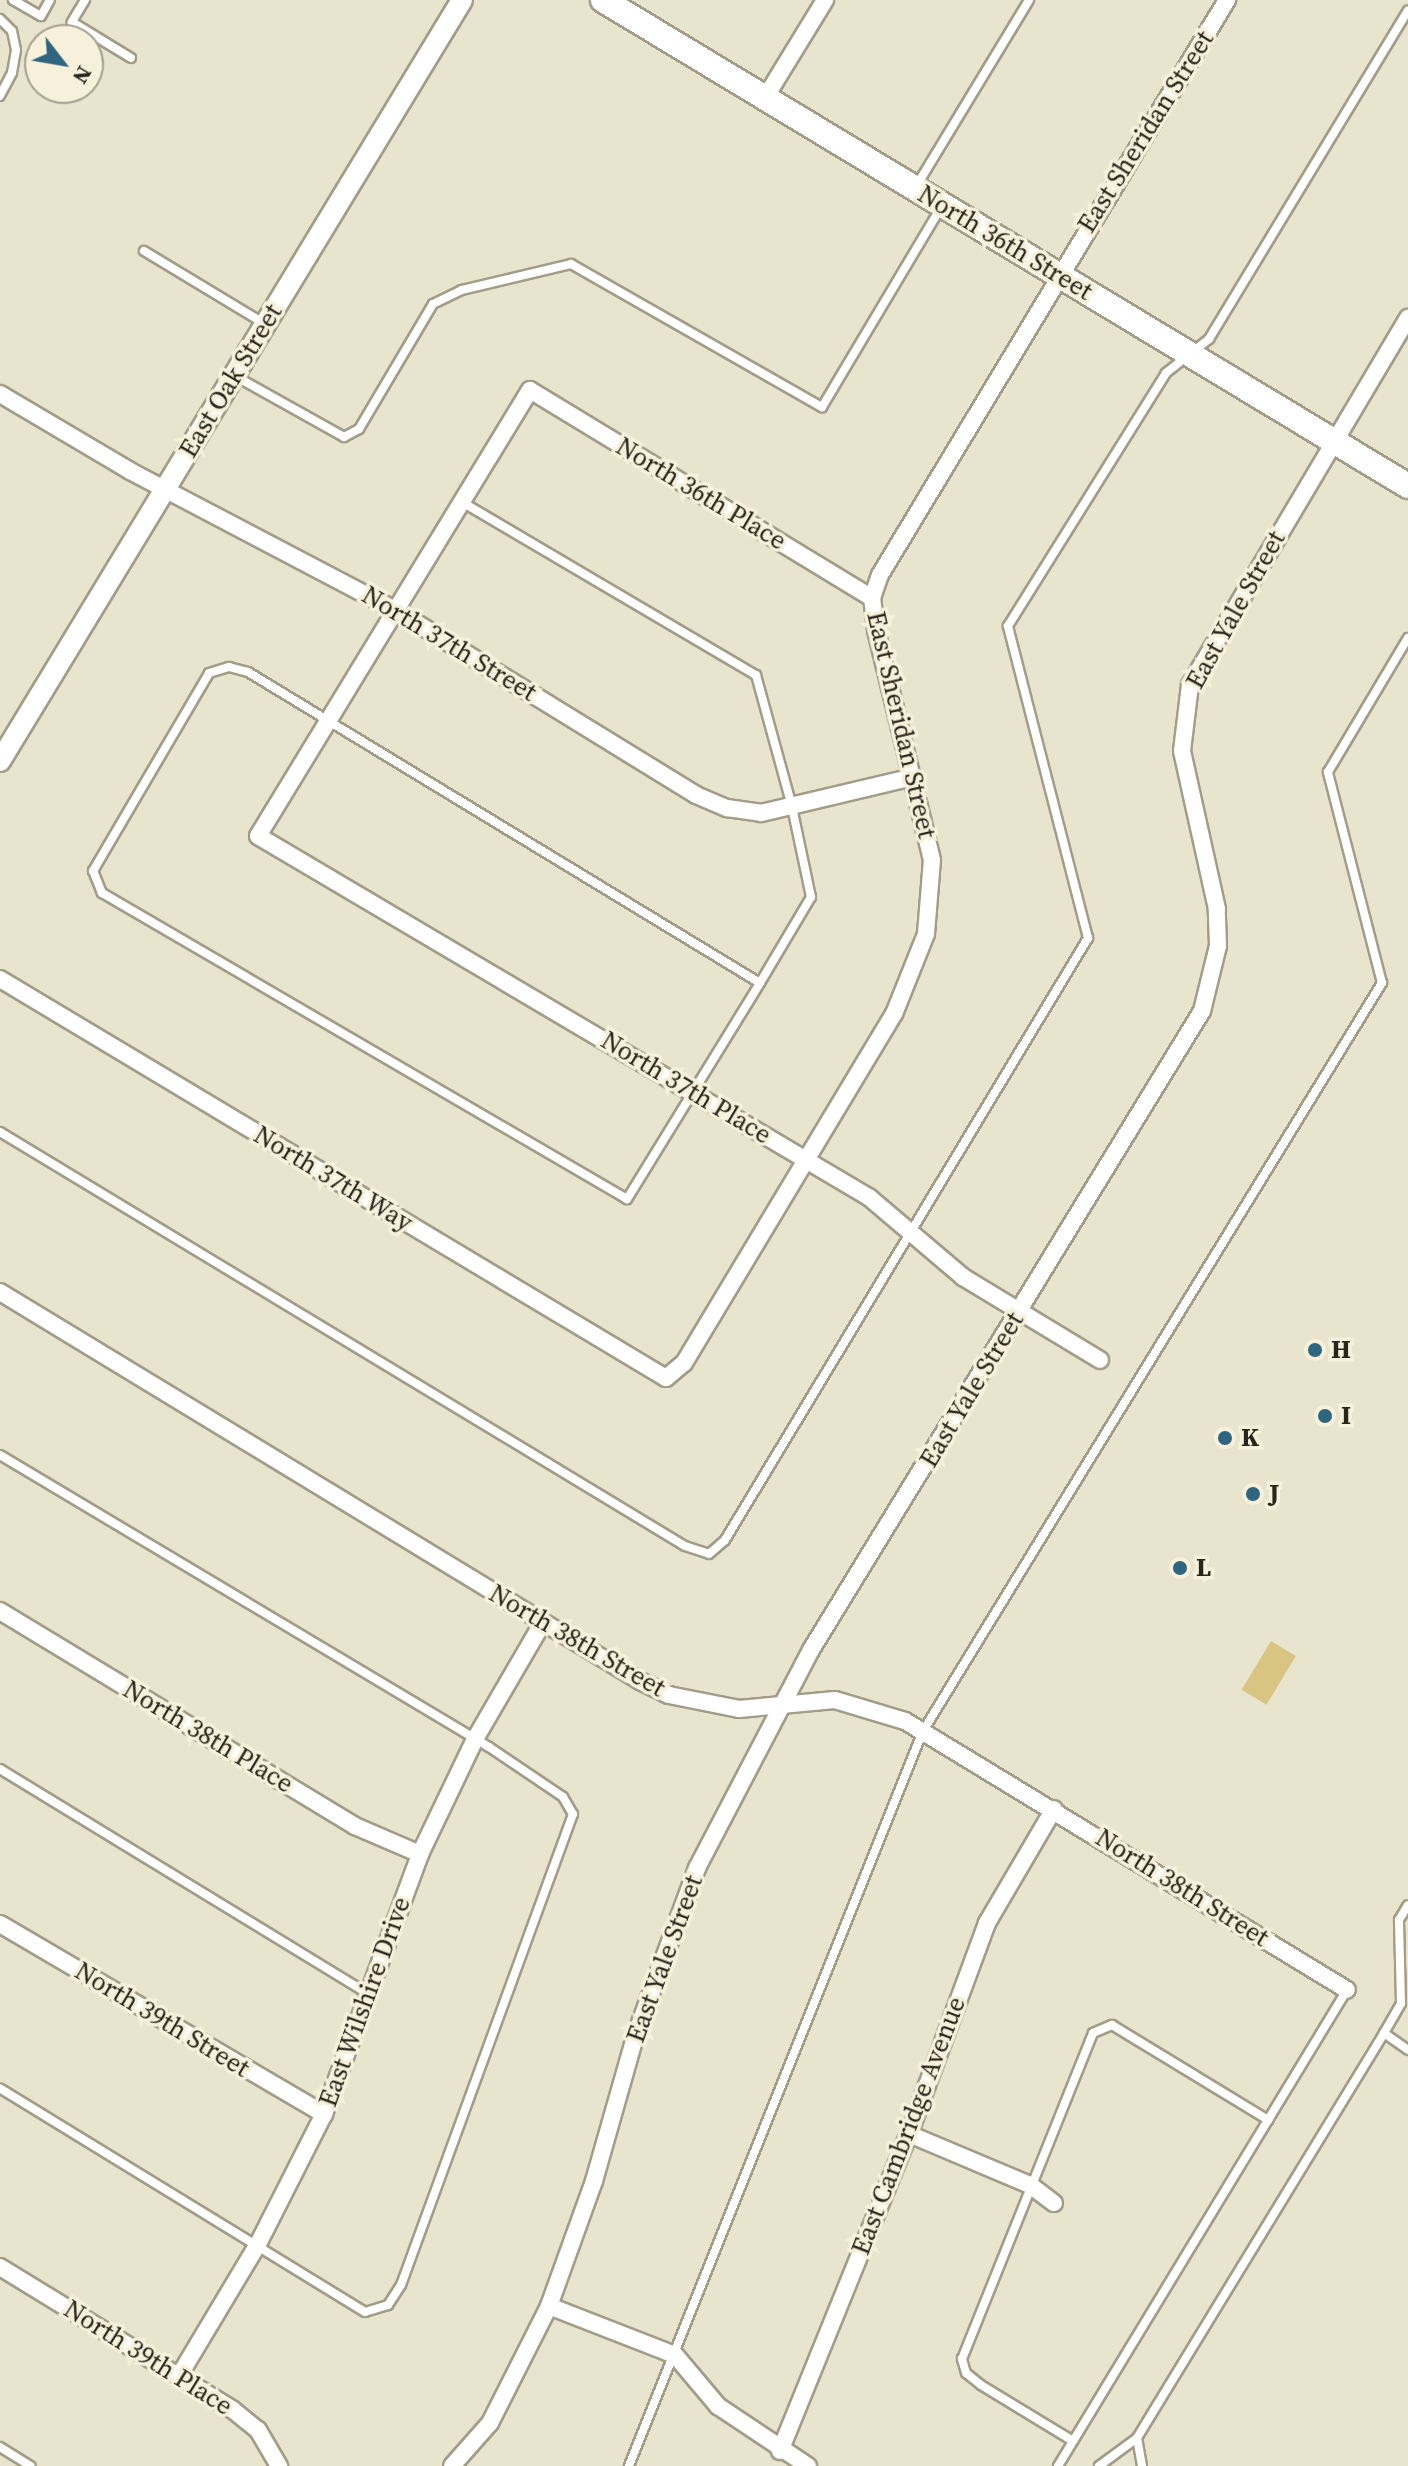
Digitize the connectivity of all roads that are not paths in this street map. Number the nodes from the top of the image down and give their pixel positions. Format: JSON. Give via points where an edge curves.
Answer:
{"nodes":[{"id":1,"x":13,"y":0,"type":"edge"},
{"id":2,"x":50,"y":0,"type":"edge"},
{"id":3,"x":85,"y":0,"type":"edge"},
{"id":4,"x":462,"y":0,"type":"edge"},
{"id":5,"x":603,"y":0,"type":"edge"},
{"id":6,"x":825,"y":0,"type":"edge"},
{"id":7,"x":1029,"y":0,"type":"edge"},
{"id":8,"x":1227,"y":0,"type":"edge"},
{"id":9,"x":1408,"y":11,"type":"edge"},
{"id":10,"x":0,"y":19,"type":"edge"},
{"id":11,"x":131,"y":58,"type":"dead end"},
{"id":12,"x":0,"y":96,"type":"edge"},
{"id":13,"x":765,"y":98,"type":"junction"},
{"id":14,"x":914,"y":189,"type":"junction"},
{"id":15,"x":943,"y":206,"type":"junction"},
{"id":16,"x":144,"y":251,"type":"dead end"},
{"id":17,"x":1059,"y":276,"type":"junction"},
{"id":18,"x":1408,"y":318,"type":"edge"},
{"id":19,"x":265,"y":324,"type":"junction"},
{"id":20,"x":1190,"y":354,"type":"junction"},
{"id":21,"x":234,"y":376,"type":"junction"},
{"id":22,"x":0,"y":394,"type":"edge"},
{"id":23,"x":1333,"y":441,"type":"junction"},
{"id":24,"x":1408,"y":486,"type":"edge"},
{"id":25,"x":165,"y":489,"type":"junction"},
{"id":26,"x":461,"y":501,"type":"junction"},
{"id":27,"x":872,"y":598,"type":"junction"},
{"id":28,"x":397,"y":611,"type":"junction"},
{"id":29,"x":1408,"y":638,"type":"edge"},
{"id":30,"x":329,"y":722,"type":"junction"},
{"id":31,"x":0,"y":761,"type":"edge"},
{"id":32,"x":913,"y":777,"type":"junction"},
{"id":33,"x":792,"y":807,"type":"junction"},
{"id":34,"x":0,"y":979,"type":"edge"},
{"id":35,"x":760,"y":983,"type":"junction"},
{"id":36,"x":694,"y":1091,"type":"junction"},
{"id":37,"x":0,"y":1132,"type":"edge"},
{"id":38,"x":806,"y":1160,"type":"junction"},
{"id":39,"x":912,"y":1234,"type":"junction"},
{"id":40,"x":0,"y":1292,"type":"edge"},
{"id":41,"x":1019,"y":1311,"type":"junction"},
{"id":42,"x":1100,"y":1360,"type":"dead end"},
{"id":43,"x":666,"y":1378,"type":"joint"},
{"id":44,"x":0,"y":1455,"type":"edge"},
{"id":45,"x":0,"y":1611,"type":"edge"},
{"id":46,"x":542,"y":1624,"type":"junction"},
{"id":47,"x":786,"y":1701,"type":"junction"},
{"id":48,"x":923,"y":1731,"type":"junction"},
{"id":49,"x":475,"y":1739,"type":"junction"},
{"id":50,"x":0,"y":1769,"type":"edge"},
{"id":51,"x":1054,"y":1809,"type":"junction"},
{"id":52,"x":420,"y":1854,"type":"junction"},
{"id":53,"x":1408,"y":1905,"type":"edge"},
{"id":54,"x":0,"y":1924,"type":"edge"},
{"id":55,"x":1347,"y":1990,"type":"joint"},
{"id":56,"x":368,"y":1994,"type":"junction"},
{"id":57,"x":1384,"y":2033,"type":"junction"},
{"id":58,"x":1408,"y":2050,"type":"edge"},
{"id":59,"x":0,"y":2088,"type":"edge"},
{"id":60,"x":324,"y":2114,"type":"junction"},
{"id":61,"x":1268,"y":2120,"type":"junction"},
{"id":62,"x":909,"y":2134,"type":"junction"},
{"id":63,"x":1030,"y":2185,"type":"junction"},
{"id":64,"x":1054,"y":2203,"type":"dead end"},
{"id":65,"x":258,"y":2244,"type":"junction"},
{"id":66,"x":0,"y":2267,"type":"edge"},
{"id":67,"x":549,"y":2306,"type":"junction"},
{"id":68,"x":675,"y":2355,"type":"junction"},
{"id":69,"x":179,"y":2376,"type":"junction"},
{"id":70,"x":1137,"y":2438,"type":"junction"},
{"id":71,"x":1073,"y":2441,"type":"junction"},
{"id":72,"x":0,"y":2447,"type":"edge"},
{"id":73,"x":780,"y":2451,"type":"junction"},
{"id":74,"x":31,"y":2466,"type":"edge"},
{"id":75,"x":279,"y":2466,"type":"edge"},
{"id":76,"x":452,"y":2466,"type":"edge"},
{"id":77,"x":629,"y":2466,"type":"edge"},
{"id":78,"x":808,"y":2466,"type":"edge"},
{"id":79,"x":1058,"y":2466,"type":"edge"},
{"id":80,"x":1099,"y":2466,"type":"edge"},
{"id":81,"x":1142,"y":2466,"type":"edge"}],
"edges":[{"from":1,"to":2,"type":"lane","via":[[41,16]]},
{"from":3,"to":11,"type":"lane","via":[[72,22]]},
{"from":4,"to":19,"type":"street","name":"East Oak Street"},
{"from":5,"to":13,"type":"main road","name":"North 36th Street"},
{"from":6,"to":13,"type":"street"},
{"from":7,"to":14,"type":"lane"},
{"from":8,"to":17,"type":"street","name":"East Sheridan Street"},
{"from":9,"to":20,"type":"lane","via":[[1209,339]]},
{"from":10,"to":12,"type":"lane","via":[[12,31],[16,50]]},
{"from":13,"to":14,"type":"main road","name":"North 36th Street"},
{"from":14,"to":15,"type":"main road","name":"North 36th Street"},
{"from":15,"to":17,"type":"main road","name":"North 36th Street"},
{"from":15,"to":21,"type":"lane","via":[[822,407],[571,264],[462,290],[433,304],[359,429],[344,437]]},
{"from":16,"to":19,"type":"lane"},
{"from":17,"to":20,"type":"main road","name":"North 36th Street"},
{"from":17,"to":27,"type":"street","name":"East Sheridan Street","via":[[891,554]]},
{"from":18,"to":23,"type":"street","name":"East Yale Street"},
{"from":19,"to":21,"type":"street","name":"East Oak Street"},
{"from":20,"to":23,"type":"main road","name":"North 36th Street"},
{"from":20,"to":39,"type":"lane","via":[[1166,373],[1008,626],[1088,938]]},
{"from":21,"to":25,"type":"street","name":"East Oak Street"},
{"from":22,"to":25,"type":"street","name":"North 37th Street"},
{"from":23,"to":24,"type":"main road","name":"North 36th Street"},
{"from":23,"to":41,"type":"street","name":"East Yale Street","via":[[1190,685],[1182,751],[1217,909],[1218,946],[1202,1011]]},
{"from":25,"to":28,"type":"street","name":"North 37th Street"},
{"from":25,"to":31,"type":"street","name":"East Oak Street"},
{"from":26,"to":27,"type":"street","name":"North 36th Place","via":[[530,390]]},
{"from":26,"to":28,"type":"street"},
{"from":26,"to":33,"type":"lane","via":[[756,675]]},
{"from":27,"to":32,"type":"street","name":"East Sheridan Street"},
{"from":28,"to":30,"type":"street"},
{"from":28,"to":33,"type":"street","name":"North 37th Street","via":[[696,795],[727,808],[761,813]]},
{"from":29,"to":48,"type":"lane","via":[[1328,772],[1382,983]]},
{"from":30,"to":35,"type":"lane"},
{"from":30,"to":36,"type":"street","name":"North 37th Place","via":[[258,836]]},
{"from":30,"to":36,"type":"lane","via":[[248,672],[229,667],[209,673],[93,871],[102,893],[627,1199]]},
{"from":32,"to":33,"type":"street","name":"North 37th Street"},
{"from":32,"to":38,"type":"street","name":"East Sheridan Street","via":[[932,860],[926,934],[894,1014]]},
{"from":33,"to":35,"type":"lane","via":[[811,897]]},
{"from":34,"to":43,"type":"street","name":"North 37th Way"},
{"from":35,"to":36,"type":"lane"},
{"from":36,"to":38,"type":"street","name":"North 37th Place"},
{"from":37,"to":39,"type":"lane","via":[[685,1546],[709,1554],[725,1540]]},
{"from":38,"to":39,"type":"street","name":"North 37th Place","via":[[870,1198]]},
{"from":38,"to":43,"type":"street","name":"East Sheridan Street","via":[[684,1363]]},
{"from":39,"to":41,"type":"street","name":"North 37th Place","via":[[963,1277]]},
{"from":40,"to":46,"type":"street","name":"North 38th Street"},
{"from":41,"to":42,"type":"street","name":"North 37th Place"},
{"from":41,"to":47,"type":"street","name":"East Yale Street","via":[[811,1650]]},
{"from":44,"to":49,"type":"lane"},
{"from":45,"to":52,"type":"street","name":"North 38th Place","via":[[355,1826]]},
{"from":46,"to":47,"type":"street","name":"North 38th Street","via":[[669,1695],[739,1709]]},
{"from":46,"to":49,"type":"street","name":"East Wilshire Drive"},
{"from":47,"to":48,"type":"street","name":"North 38th Street","via":[[835,1700],[869,1707]]},
{"from":47,"to":67,"type":"street","name":"East Yale Street","via":[[697,1868],[636,2034],[594,2181]]},
{"from":48,"to":51,"type":"street","name":"North 38th Street"},
{"from":48,"to":68,"type":"lane"},
{"from":49,"to":52,"type":"street","name":"East Wilshire Drive"},
{"from":49,"to":65,"type":"lane","via":[[563,1797],[573,1814],[401,2285],[388,2305],[365,2312]]},
{"from":50,"to":56,"type":"lane"},
{"from":51,"to":55,"type":"street","name":"North 38th Street"},
{"from":51,"to":62,"type":"street","name":"East Cambridge Avenue","via":[[987,1923]]},
{"from":52,"to":56,"type":"street","name":"East Wilshire Drive"},
{"from":53,"to":57,"type":"lane","via":[[1399,1920],[1401,2003]]},
{"from":54,"to":60,"type":"street","name":"North 39th Street"},
{"from":55,"to":61,"type":"lane"},
{"from":56,"to":60,"type":"street","name":"East Wilshire Drive"},
{"from":57,"to":58,"type":"lane"},
{"from":57,"to":70,"type":"lane"},
{"from":59,"to":65,"type":"lane"},
{"from":60,"to":65,"type":"street","name":"East Wilshire Drive"},
{"from":61,"to":63,"type":"lane","via":[[1112,2025],[1093,2033]]},
{"from":61,"to":71,"type":"lane"},
{"from":62,"to":63,"type":"street"},
{"from":62,"to":73,"type":"street","name":"East Cambridge Avenue"},
{"from":63,"to":64,"type":"street"},
{"from":63,"to":71,"type":"lane","via":[[962,2359],[966,2373],[981,2385]]},
{"from":65,"to":69,"type":"street","name":"East Wilshire Drive"},
{"from":66,"to":69,"type":"street","name":"North 39th Place"},
{"from":67,"to":68,"type":"street"},
{"from":67,"to":76,"type":"street","name":"East Yale Street","via":[[490,2423]]},
{"from":68,"to":73,"type":"street","via":[[718,2406]]},
{"from":68,"to":77,"type":"lane"},
{"from":69,"to":75,"type":"street","name":"North 39th Place","via":[[258,2430]]},
{"from":70,"to":80,"type":"lane"},
{"from":70,"to":81,"type":"lane"},
{"from":71,"to":79,"type":"lane"},
{"from":72,"to":74,"type":"lane"},
{"from":73,"to":78,"type":"street"}]}
